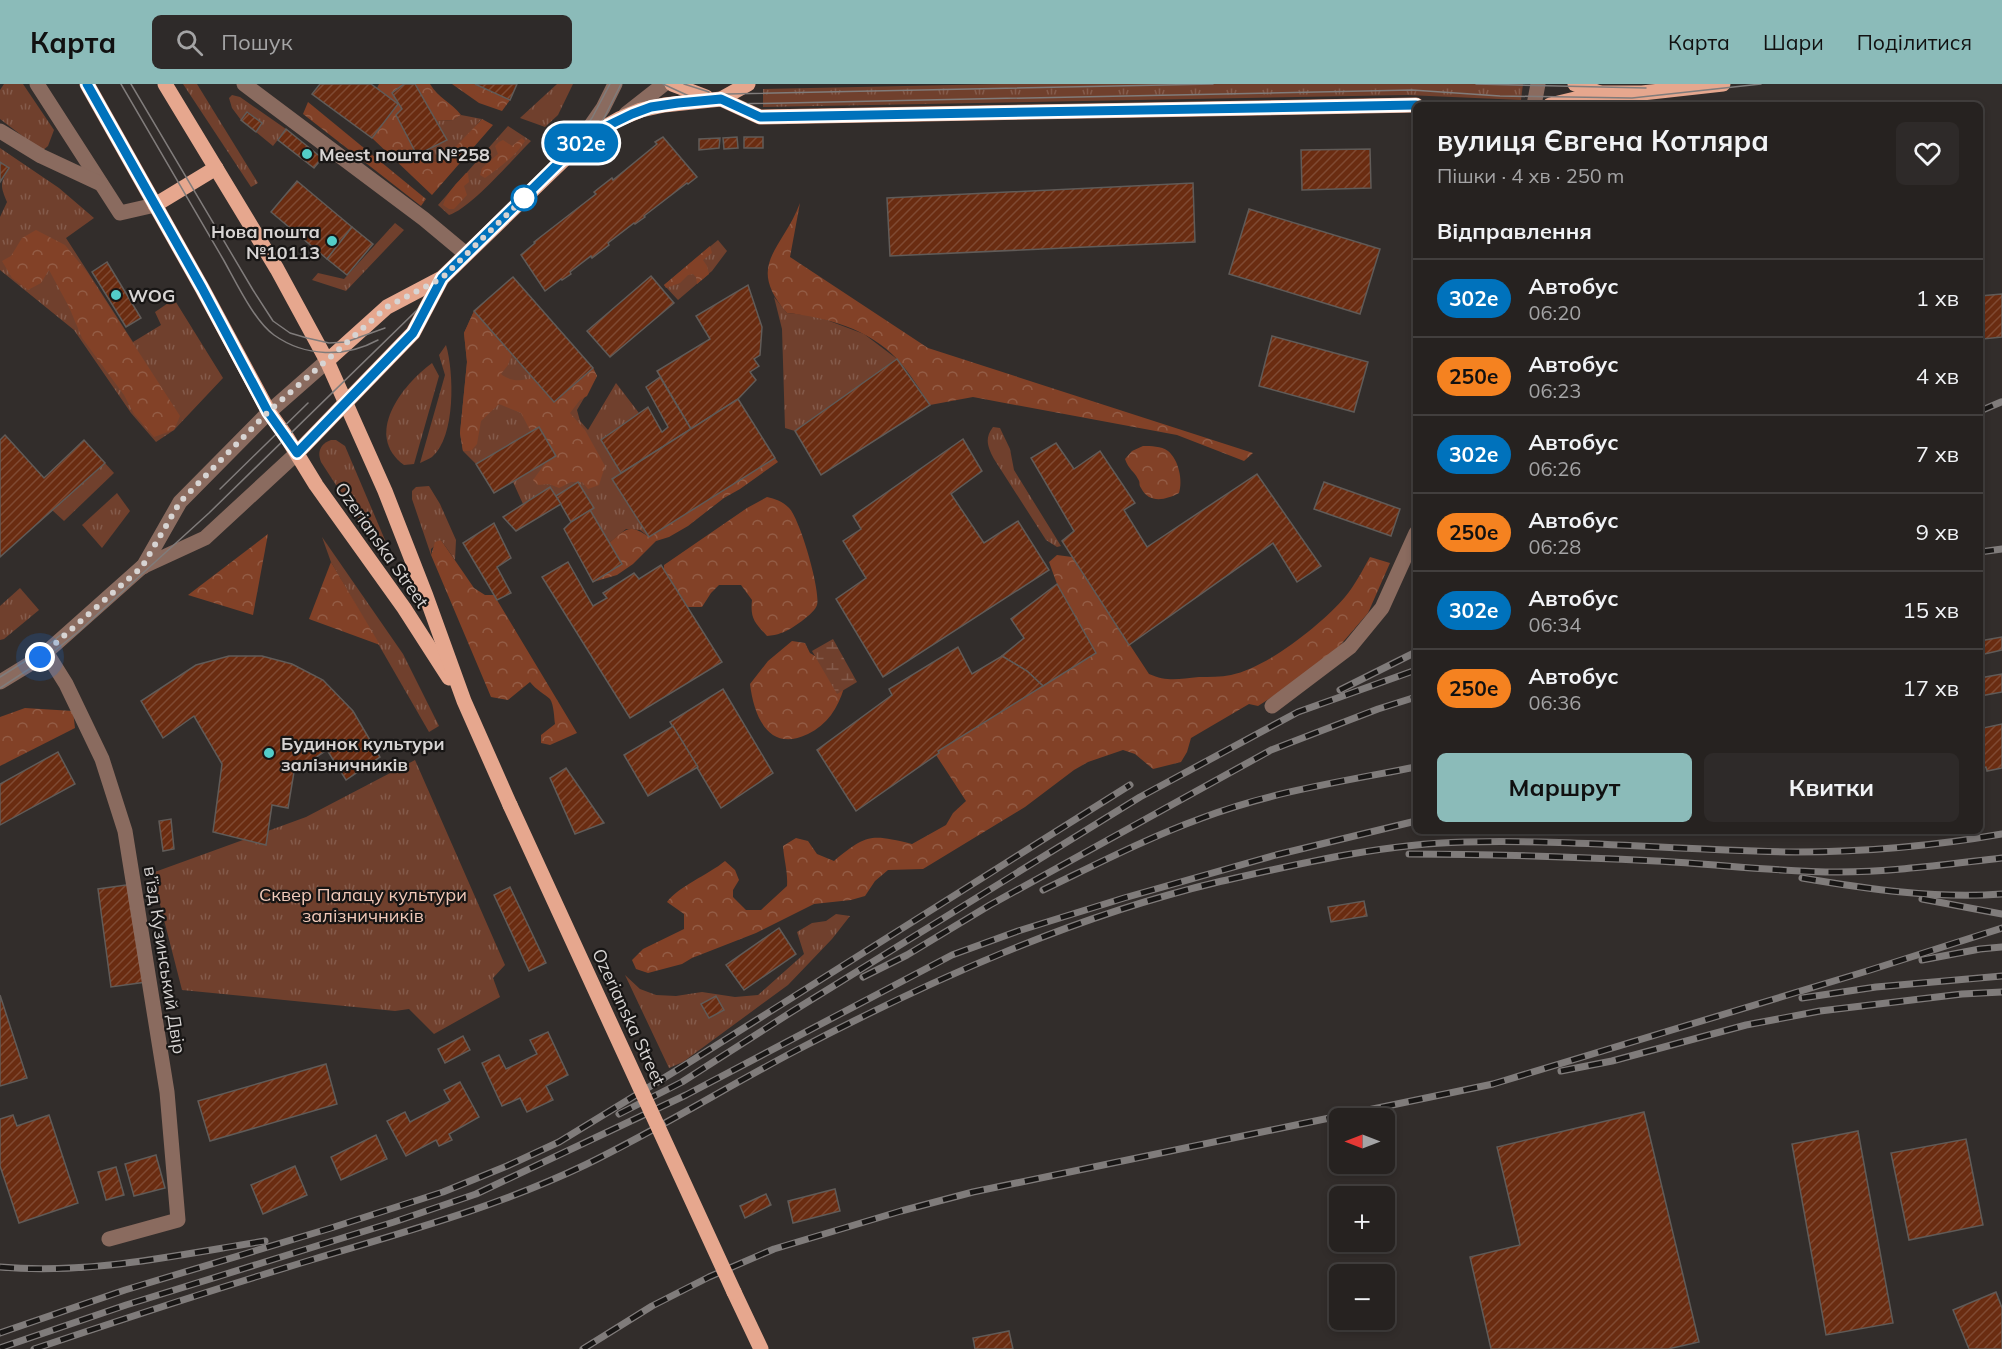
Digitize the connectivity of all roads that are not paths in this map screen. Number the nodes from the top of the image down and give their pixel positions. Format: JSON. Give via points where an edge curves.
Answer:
{"nodes":[{"id":1,"x":37,"y":84,"type":"edge"},
{"id":2,"x":87,"y":84,"type":"edge"},
{"id":3,"x":165,"y":84,"type":"edge"},
{"id":4,"x":244,"y":84,"type":"edge"},
{"id":5,"x":615,"y":84,"type":"edge"},
{"id":6,"x":664,"y":84,"type":"edge"},
{"id":7,"x":672,"y":84,"type":"edge"},
{"id":8,"x":748,"y":84,"type":"edge"},
{"id":9,"x":1538,"y":84,"type":"edge"},
{"id":10,"x":1575,"y":84,"type":"edge"},
{"id":11,"x":1723,"y":84,"type":"edge"},
{"id":12,"x":1600,"y":93,"type":"junction"},
{"id":13,"x":718,"y":99,"type":"junction"},
{"id":14,"x":1535,"y":102,"type":"edge"},
{"id":15,"x":1562,"y":102,"type":"edge"},
{"id":16,"x":1413,"y":105,"type":"edge"},
{"id":17,"x":619,"y":119,"type":"junction"},
{"id":18,"x":0,"y":131,"type":"edge"},
{"id":19,"x":575,"y":148,"type":"junction"},
{"id":20,"x":216,"y":168,"type":"junction"},
{"id":21,"x":101,"y":184,"type":"junction"},
{"id":22,"x":154,"y":205,"type":"junction"},
{"id":23,"x":466,"y":254,"type":"junction"},
{"id":24,"x":442,"y":278,"type":"junction"},
{"id":25,"x":327,"y":361,"type":"junction"},
{"id":26,"x":347,"y":403,"type":"junction"},
{"id":27,"x":268,"y":412,"type":"junction"},
{"id":28,"x":297,"y":453,"type":"junction"},
{"id":29,"x":1413,"y":539,"type":"edge"},
{"id":30,"x":142,"y":567,"type":"junction"},
{"id":31,"x":46,"y":652,"type":"junction"},
{"id":32,"x":0,"y":682,"type":"edge"},
{"id":33,"x":464,"y":701,"type":"junction"},
{"id":34,"x":1272,"y":706,"type":"dead end"},
{"id":35,"x":109,"y":1239,"type":"dead end"},
{"id":36,"x":760,"y":1349,"type":"edge"}],
"edges":[{"from":1,"to":21,"type":"street"},
{"from":2,"to":22,"type":"main road","name":"Ozerianska Street"},
{"from":3,"to":20,"type":"main road","name":"Ozerianska Street"},
{"from":4,"to":23,"type":"street"},
{"from":5,"to":19,"type":"street"},
{"from":6,"to":17,"type":"street"},
{"from":7,"to":13,"type":"main road"},
{"from":8,"to":13,"type":"main road"},
{"from":9,"to":14,"type":"street"},
{"from":10,"to":12,"type":"main road"},
{"from":11,"to":12,"type":"main road","via":[[1642,93]]},
{"from":12,"to":15,"type":"main road"},
{"from":13,"to":16,"type":"main road","via":[[760,117]]},
{"from":13,"to":17,"type":"main road","via":[[651,107]]},
{"from":17,"to":19,"type":"main road"},
{"from":18,"to":21,"type":"street","via":[[41,156]]},
{"from":19,"to":23,"type":"main road"},
{"from":20,"to":22,"type":"main road"},
{"from":20,"to":25,"type":"main road","name":"Ozerianska Street"},
{"from":21,"to":22,"type":"street","via":[[120,213]]},
{"from":22,"to":27,"type":"main road","name":"Ozerianska Street"},
{"from":23,"to":24,"type":"main road"},
{"from":24,"to":25,"type":"main road","via":[[387,307]]},
{"from":24,"to":26,"type":"main road","via":[[413,333]]},
{"from":25,"to":26,"type":"main road","name":"Ozerianska Street"},
{"from":25,"to":27,"type":"street"},
{"from":26,"to":28,"type":"main road"},
{"from":26,"to":33,"type":"main road","name":"Ozerianska Street","via":[[426,596]]},
{"from":27,"to":28,"type":"main road","name":"Ozerianska Street"},
{"from":27,"to":30,"type":"street","via":[[180,502]]},
{"from":28,"to":30,"type":"street","via":[[205,538]]},
{"from":28,"to":33,"type":"main road","name":"Ozerianska Street"},
{"from":29,"to":34,"type":"street","via":[[1382,608],[1350,647]]},
{"from":30,"to":31,"type":"street"},
{"from":31,"to":32,"type":"street"},
{"from":31,"to":35,"type":"street","name":"в’їзд Кузинський Двір","via":[[102,759],[125,831],[166,1092],[178,1220]]},
{"from":33,"to":36,"type":"main road","name":"Ozerianska Street","bridge":true}]}
